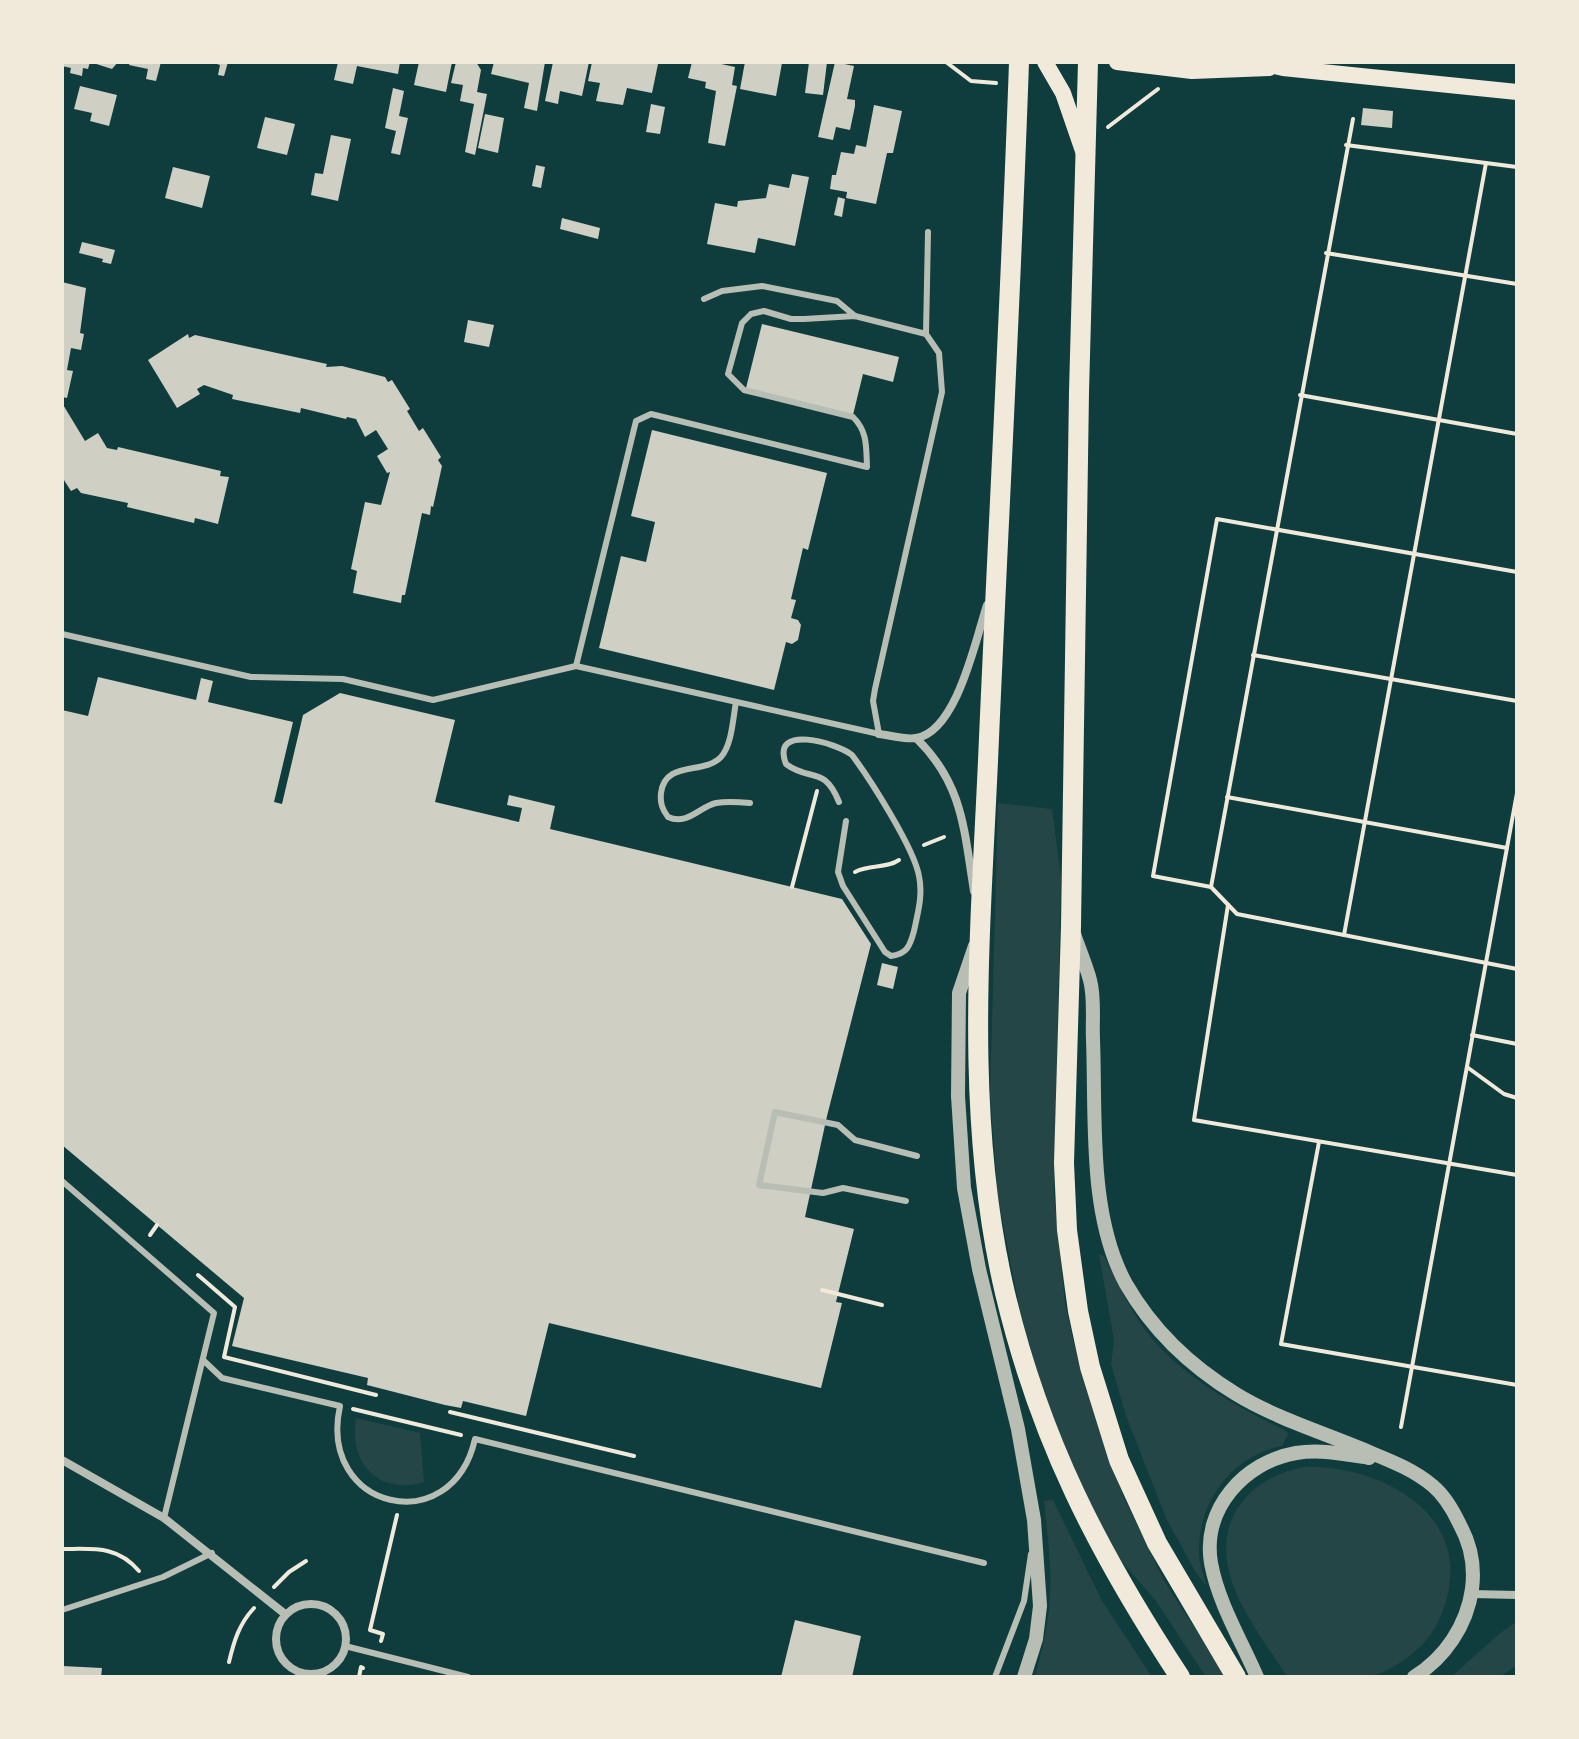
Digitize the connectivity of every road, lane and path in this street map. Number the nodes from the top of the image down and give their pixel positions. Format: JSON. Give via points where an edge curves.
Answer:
{"nodes":[{"id":1,"x":1019,"y":62,"type":"edge"},
{"id":2,"x":1045,"y":62,"type":"edge"},
{"id":3,"x":1088,"y":62,"type":"edge"},
{"id":4,"x":1117,"y":62,"type":"edge"},
{"id":5,"x":1256,"y":62,"type":"edge"},
{"id":6,"x":1283,"y":68,"type":"junction"},
{"id":7,"x":1161,"y":87,"type":"dead end"},
{"id":8,"x":1517,"y":92,"type":"edge"},
{"id":9,"x":1353,"y":119,"type":"dead end"},
{"id":10,"x":1346,"y":145,"type":"junction"},
{"id":11,"x":1085,"y":152,"type":"junction"},
{"id":12,"x":1486,"y":163,"type":"junction"},
{"id":13,"x":1517,"y":167,"type":"edge"},
{"id":14,"x":928,"y":232,"type":"dead end"},
{"id":15,"x":1326,"y":253,"type":"junction"},
{"id":16,"x":1466,"y":276,"type":"junction"},
{"id":17,"x":1517,"y":284,"type":"edge"},
{"id":18,"x":704,"y":299,"type":"dead end"},
{"id":19,"x":855,"y":316,"type":"junction"},
{"id":20,"x":926,"y":334,"type":"junction"},
{"id":21,"x":1300,"y":395,"type":"junction"},
{"id":22,"x":1440,"y":421,"type":"junction"},
{"id":23,"x":1517,"y":434,"type":"edge"},
{"id":24,"x":1276,"y":530,"type":"junction"},
{"id":25,"x":1416,"y":555,"type":"junction"},
{"id":26,"x":1517,"y":572,"type":"edge"},
{"id":27,"x":995,"y":581,"type":"junction"},
{"id":28,"x":62,"y":634,"type":"edge"},
{"id":29,"x":1253,"y":655,"type":"junction"},
{"id":30,"x":576,"y":666,"type":"junction"},
{"id":31,"x":1393,"y":679,"type":"junction"},
{"id":32,"x":1517,"y":701,"type":"edge"},
{"id":33,"x":736,"y":702,"type":"junction"},
{"id":34,"x":879,"y":734,"type":"junction"},
{"id":35,"x":917,"y":739,"type":"junction"},
{"id":36,"x":825,"y":779,"type":"junction"},
{"id":37,"x":1517,"y":793,"type":"edge"},
{"id":38,"x":1227,"y":797,"type":"junction"},
{"id":39,"x":839,"y":802,"type":"dead end"},
{"id":40,"x":750,"y":803,"type":"dead end"},
{"id":41,"x":846,"y":821,"type":"dead end"},
{"id":42,"x":1366,"y":823,"type":"junction"},
{"id":43,"x":944,"y":837,"type":"dead end"},
{"id":44,"x":1507,"y":848,"type":"junction"},
{"id":45,"x":912,"y":852,"type":"junction"},
{"id":46,"x":840,"y":881,"type":"junction"},
{"id":47,"x":792,"y":887,"type":"dead end"},
{"id":48,"x":1211,"y":887,"type":"junction"},
{"id":49,"x":1228,"y":905,"type":"junction"},
{"id":50,"x":1071,"y":926,"type":"junction"},
{"id":51,"x":980,"y":930,"type":"junction"},
{"id":52,"x":1344,"y":935,"type":"junction"},
{"id":53,"x":1486,"y":963,"type":"junction"},
{"id":54,"x":1517,"y":969,"type":"edge"},
{"id":55,"x":1472,"y":1035,"type":"junction"},
{"id":56,"x":1517,"y":1044,"type":"edge"},
{"id":57,"x":1467,"y":1067,"type":"junction"},
{"id":58,"x":1517,"y":1098,"type":"edge"},
{"id":59,"x":1319,"y":1141,"type":"junction"},
{"id":60,"x":917,"y":1156,"type":"dead end"},
{"id":61,"x":1448,"y":1164,"type":"junction"},
{"id":62,"x":1517,"y":1175,"type":"edge"},
{"id":63,"x":62,"y":1181,"type":"edge"},
{"id":64,"x":906,"y":1201,"type":"dead end"},
{"id":65,"x":157,"y":1225,"type":"dead end"},
{"id":66,"x":150,"y":1235,"type":"dead end"},
{"id":67,"x":822,"y":1290,"type":"dead end"},
{"id":68,"x":882,"y":1305,"type":"dead end"},
{"id":69,"x":203,"y":1360,"type":"junction"},
{"id":70,"x":1411,"y":1365,"type":"junction"},
{"id":71,"x":1517,"y":1385,"type":"edge"},
{"id":72,"x":340,"y":1406,"type":"junction"},
{"id":73,"x":450,"y":1412,"type":"dead end"},
{"id":74,"x":1401,"y":1427,"type":"dead end"},
{"id":75,"x":475,"y":1439,"type":"junction"},
{"id":76,"x":634,"y":1456,"type":"dead end"},
{"id":77,"x":62,"y":1460,"type":"edge"},
{"id":78,"x":1392,"y":1461,"type":"junction"},
{"id":79,"x":399,"y":1502,"type":"junction"},
{"id":80,"x":164,"y":1518,"type":"junction"},
{"id":81,"x":1034,"y":1531,"type":"junction"},
{"id":82,"x":62,"y":1549,"type":"edge"},
{"id":83,"x":212,"y":1553,"type":"junction"},
{"id":84,"x":984,"y":1563,"type":"dead end"},
{"id":85,"x":148,"y":1582,"type":"junction"},
{"id":86,"x":1472,"y":1594,"type":"junction"},
{"id":87,"x":1517,"y":1595,"type":"edge"},
{"id":88,"x":62,"y":1610,"type":"edge"},
{"id":89,"x":285,"y":1614,"type":"junction"},
{"id":90,"x":345,"y":1646,"type":"junction"},
{"id":91,"x":378,"y":1655,"type":"junction"},
{"id":92,"x":327,"y":1674,"type":"edge"},
{"id":93,"x":301,"y":1675,"type":"edge"},
{"id":94,"x":359,"y":1677,"type":"edge"},
{"id":95,"x":468,"y":1677,"type":"edge"},
{"id":96,"x":995,"y":1677,"type":"edge"},
{"id":97,"x":1024,"y":1677,"type":"edge"},
{"id":98,"x":1180,"y":1677,"type":"edge"},
{"id":99,"x":1236,"y":1677,"type":"edge"},
{"id":100,"x":1257,"y":1677,"type":"edge"},
{"id":101,"x":1414,"y":1677,"type":"edge"}],
"edges":[{"from":1,"to":27,"type":"main road"},
{"from":2,"to":11,"type":"main road"},
{"from":3,"to":11,"type":"main road"},
{"from":4,"to":6,"type":"main road","via":[[1192,71]]},
{"from":5,"to":6,"type":"main road"},
{"from":6,"to":8,"type":"main road"},
{"from":7,"to":11,"type":"path","via":[[1137,102]]},
{"from":9,"to":10,"type":"path"},
{"from":10,"to":12,"type":"path"},
{"from":10,"to":15,"type":"path"},
{"from":11,"to":50,"type":"main road"},
{"from":12,"to":13,"type":"path"},
{"from":12,"to":16,"type":"path"},
{"from":14,"to":20,"type":"lane"},
{"from":15,"to":16,"type":"path"},
{"from":15,"to":21,"type":"path"},
{"from":16,"to":17,"type":"path"},
{"from":16,"to":22,"type":"path"},
{"from":18,"to":19,"type":"lane","via":[[762,286],[837,301]]},
{"from":19,"to":20,"type":"lane"},
{"from":19,"to":30,"type":"lane","via":[[791,319],[764,311],[751,314],[742,323],[728,374],[744,390],[853,417],[866,439],[867,467],[651,414],[636,421]]},
{"from":20,"to":34,"type":"lane","via":[[939,353],[942,392],[875,689]]},
{"from":21,"to":22,"type":"path"},
{"from":21,"to":24,"type":"path"},
{"from":22,"to":23,"type":"path"},
{"from":22,"to":25,"type":"path"},
{"from":24,"to":25,"type":"path"},
{"from":24,"to":29,"type":"path"},
{"from":24,"to":48,"type":"path","via":[[1217,519],[1153,876]]},
{"from":25,"to":26,"type":"path"},
{"from":25,"to":31,"type":"path"},
{"from":27,"to":35,"type":"street","via":[[958,696],[935,729]]},
{"from":27,"to":51,"type":"main road"},
{"from":28,"to":30,"type":"lane","via":[[251,677],[343,679],[433,700]]},
{"from":29,"to":31,"type":"path"},
{"from":29,"to":38,"type":"path"},
{"from":30,"to":33,"type":"lane"},
{"from":31,"to":32,"type":"path"},
{"from":31,"to":42,"type":"path"},
{"from":33,"to":34,"type":"lane"},
{"from":33,"to":40,"type":"lane","via":[[722,756],[667,777],[661,806],[677,820],[715,803]]},
{"from":34,"to":35,"type":"street"},
{"from":35,"to":51,"type":"street","via":[[937,758],[962,820]]},
{"from":36,"to":39,"type":"lane"},
{"from":36,"to":45,"type":"lane","via":[[786,764],[783,754],[789,743],[802,738],[852,755]]},
{"from":36,"to":47,"type":"path","via":[[815,793]]},
{"from":37,"to":44,"type":"path"},
{"from":38,"to":42,"type":"path"},
{"from":38,"to":48,"type":"path"},
{"from":41,"to":46,"type":"lane"},
{"from":42,"to":44,"type":"path"},
{"from":42,"to":52,"type":"path"},
{"from":43,"to":45,"type":"path"},
{"from":44,"to":53,"type":"path"},
{"from":45,"to":46,"type":"path","via":[[892,865],[865,867]]},
{"from":45,"to":46,"type":"lane","via":[[921,902],[910,946],[898,955],[885,952]]},
{"from":48,"to":49,"type":"path"},
{"from":49,"to":52,"type":"path","via":[[1237,914]]},
{"from":49,"to":59,"type":"path","via":[[1194,1120]]},
{"from":50,"to":78,"type":"street","via":[[1091,982],[1105,1228],[1126,1284],[1173,1347],[1235,1393]]},
{"from":50,"to":99,"type":"main road","via":[[1064,1163],[1072,1271],[1090,1367],[1135,1497]]},
{"from":51,"to":81,"type":"street","via":[[959,993],[964,1188],[1018,1429]]},
{"from":51,"to":98,"type":"main road","via":[[979,1097],[991,1223],[1010,1310],[1037,1405],[1075,1497],[1107,1560]]},
{"from":52,"to":53,"type":"path"},
{"from":53,"to":54,"type":"path"},
{"from":53,"to":55,"type":"path"},
{"from":55,"to":56,"type":"path"},
{"from":55,"to":57,"type":"path"},
{"from":57,"to":58,"type":"path"},
{"from":57,"to":61,"type":"path"},
{"from":59,"to":61,"type":"path"},
{"from":59,"to":70,"type":"path","via":[[1281,1344]]},
{"from":60,"to":64,"type":"lane","via":[[855,1140],[838,1125],[775,1112],[759,1185],[823,1193],[843,1188]]},
{"from":61,"to":62,"type":"path"},
{"from":61,"to":70,"type":"path"},
{"from":63,"to":69,"type":"lane","via":[[214,1313]]},
{"from":65,"to":66,"type":"path"},
{"from":67,"to":68,"type":"path"},
{"from":69,"to":72,"type":"lane","via":[[222,1378]]},
{"from":69,"to":80,"type":"lane"},
{"from":70,"to":71,"type":"path"},
{"from":70,"to":74,"type":"path"},
{"from":72,"to":75,"type":"path"},
{"from":72,"to":79,"type":"lane","via":[[337,1437],[346,1468],[366,1490]]},
{"from":73,"to":76,"type":"path"},
{"from":75,"to":79,"type":"lane","via":[[466,1467],[444,1489]]},
{"from":75,"to":84,"type":"lane"},
{"from":77,"to":80,"type":"street"},
{"from":78,"to":86,"type":"street","via":[[1423,1478],[1455,1513],[1473,1561]]},
{"from":78,"to":100,"type":"street","via":[[1294,1453],[1261,1465],[1221,1503],[1210,1531],[1212,1568]]},
{"from":79,"to":91,"type":"path","via":[[370,1630],[383,1634]]},
{"from":80,"to":83,"type":"street"},
{"from":81,"to":96,"type":"lane","via":[[1024,1601]]},
{"from":81,"to":97,"type":"street","via":[[1040,1606]]},
{"from":82,"to":85,"type":"path","via":[[120,1554]]},
{"from":83,"to":85,"type":"lane"},
{"from":83,"to":89,"type":"street"},
{"from":85,"to":88,"type":"lane"},
{"from":86,"to":87,"type":"street"},
{"from":86,"to":101,"type":"street","via":[[1452,1641]]},
{"from":89,"to":90,"type":"street","via":[[300,1604],[328,1607],[345,1629]]},
{"from":89,"to":93,"type":"street","via":[[275,1631],[276,1646]]},
{"from":90,"to":91,"type":"lane"},
{"from":90,"to":92,"type":"street"},
{"from":91,"to":94,"type":"path","via":[[374,1670],[361,1667]]},
{"from":91,"to":95,"type":"lane"},
{"from":92,"to":93,"type":"street"}]}
